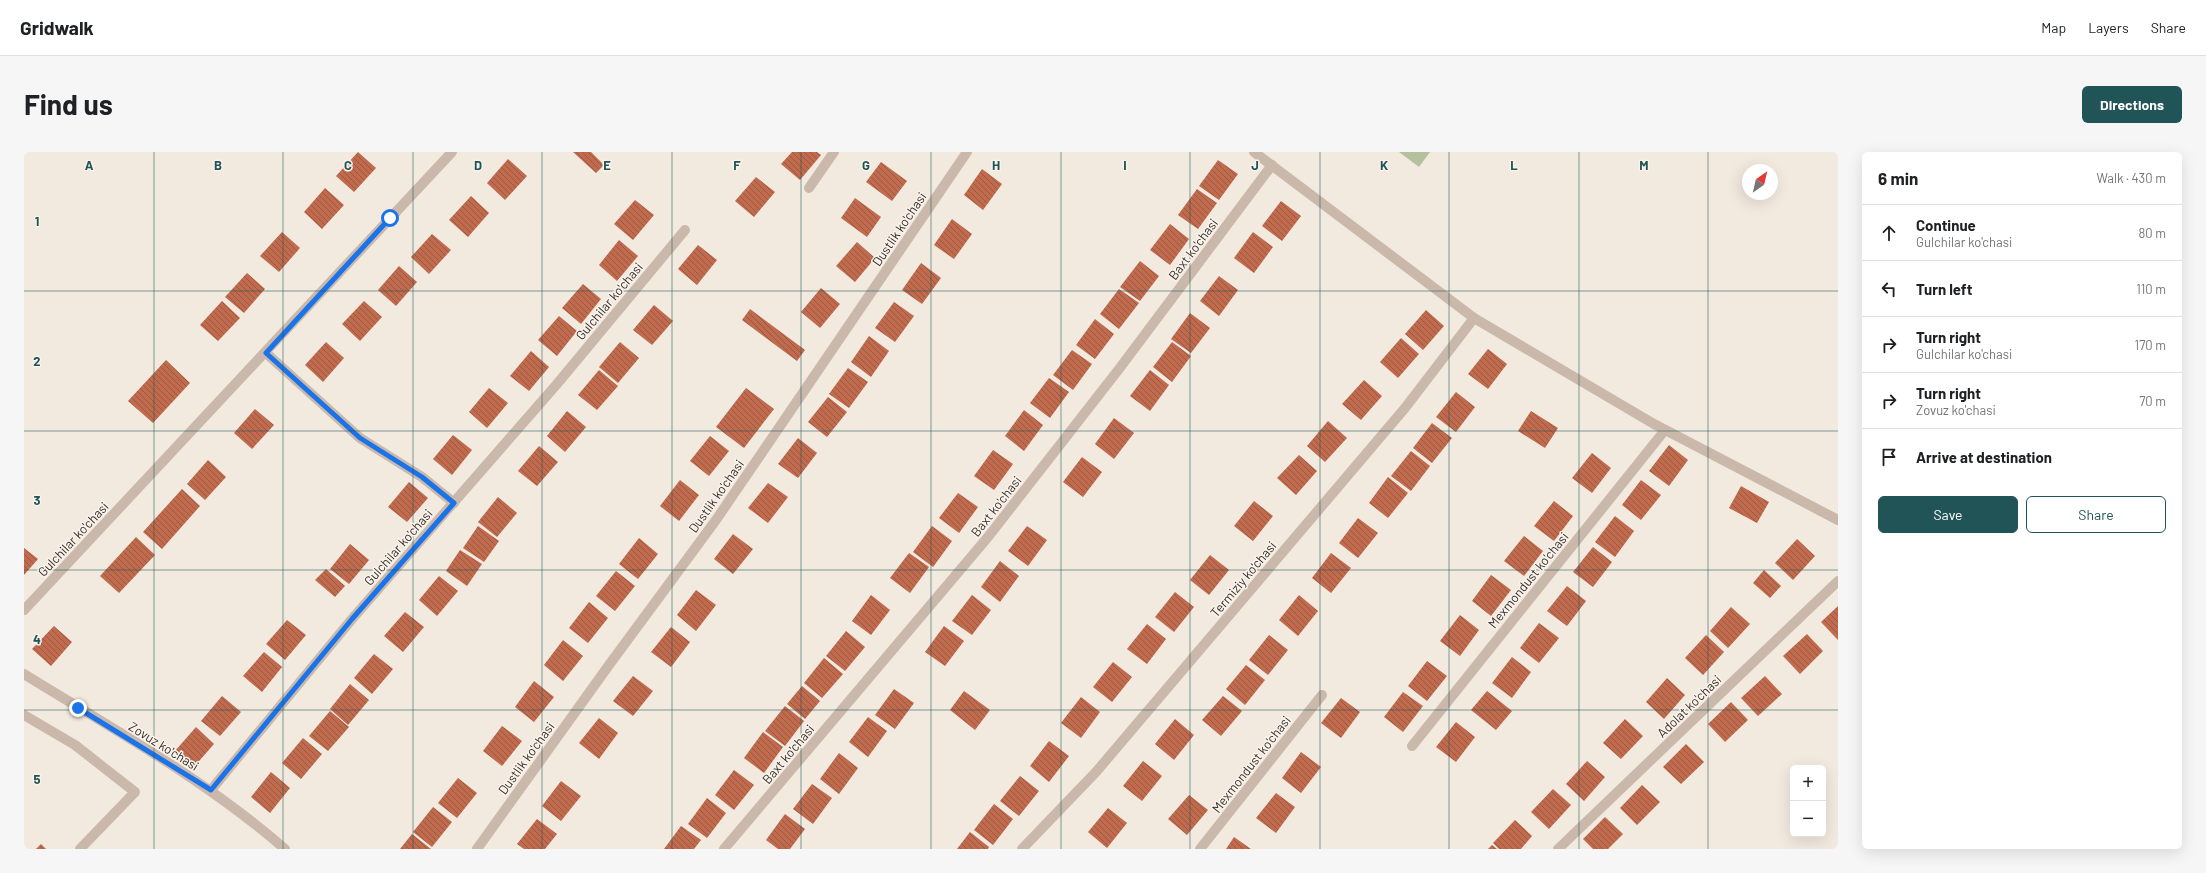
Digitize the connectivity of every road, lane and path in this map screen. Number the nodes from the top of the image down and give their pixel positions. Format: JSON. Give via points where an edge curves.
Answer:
{"nodes":[{"id":1,"x":452,"y":152,"type":"edge"},
{"id":2,"x":834,"y":152,"type":"edge"},
{"id":3,"x":967,"y":152,"type":"edge"},
{"id":4,"x":1254,"y":152,"type":"edge"},
{"id":5,"x":1272,"y":165,"type":"junction"},
{"id":6,"x":809,"y":188,"type":"dead end"},
{"id":7,"x":685,"y":230,"type":"dead end"},
{"id":8,"x":1474,"y":318,"type":"junction"},
{"id":9,"x":266,"y":353,"type":"junction"},
{"id":10,"x":1665,"y":430,"type":"junction"},
{"id":11,"x":454,"y":503,"type":"junction"},
{"id":12,"x":1838,"y":520,"type":"edge"},
{"id":13,"x":1838,"y":581,"type":"edge"},
{"id":14,"x":24,"y":610,"type":"edge"},
{"id":15,"x":24,"y":674,"type":"edge"},
{"id":16,"x":1322,"y":695,"type":"dead end"},
{"id":17,"x":24,"y":715,"type":"edge"},
{"id":18,"x":1412,"y":746,"type":"dead end"},
{"id":19,"x":211,"y":790,"type":"junction"},
{"id":20,"x":80,"y":849,"type":"edge"},
{"id":21,"x":285,"y":849,"type":"edge"},
{"id":22,"x":477,"y":849,"type":"edge"},
{"id":23,"x":724,"y":849,"type":"edge"},
{"id":24,"x":1022,"y":849,"type":"edge"},
{"id":25,"x":1200,"y":849,"type":"edge"},
{"id":26,"x":1558,"y":849,"type":"edge"}],
"edges":[{"from":1,"to":9,"type":"street","name":"Gulchilar ko'chasi"},
{"from":2,"to":6,"type":"street"},
{"from":3,"to":22,"type":"street","name":"Dustlik ko'chasi","via":[[716,520],[608,665]]},
{"from":4,"to":5,"type":"street"},
{"from":5,"to":8,"type":"street"},
{"from":5,"to":23,"type":"street","name":"Baxt ko'chasi","via":[[1119,369],[988,537]]},
{"from":7,"to":11,"type":"street","name":"Gulchilar ko'chasi","via":[[558,384]]},
{"from":8,"to":10,"type":"street"},
{"from":8,"to":24,"type":"street","name":"Termiziy ko'chasi","via":[[1405,408],[1096,772]]},
{"from":9,"to":11,"type":"street","via":[[360,438],[422,477]]},
{"from":9,"to":14,"type":"street","name":"Gulchilar ko'chasi"},
{"from":10,"to":12,"type":"street"},
{"from":10,"to":18,"type":"street","name":"Mexmondust ko'chasi"},
{"from":11,"to":19,"type":"street","name":"Gulchilar ko'chasi","via":[[352,619]]},
{"from":13,"to":26,"type":"street","name":"Adolat ko'chasi"},
{"from":15,"to":19,"type":"street","name":"Zovuz ko'chasi"},
{"from":16,"to":25,"type":"street","name":"Mexmondust ko'chasi"},
{"from":17,"to":20,"type":"street","via":[[75,745],[135,792]]},
{"from":19,"to":21,"type":"street","name":"Zovuz ko'chasi"}]}
